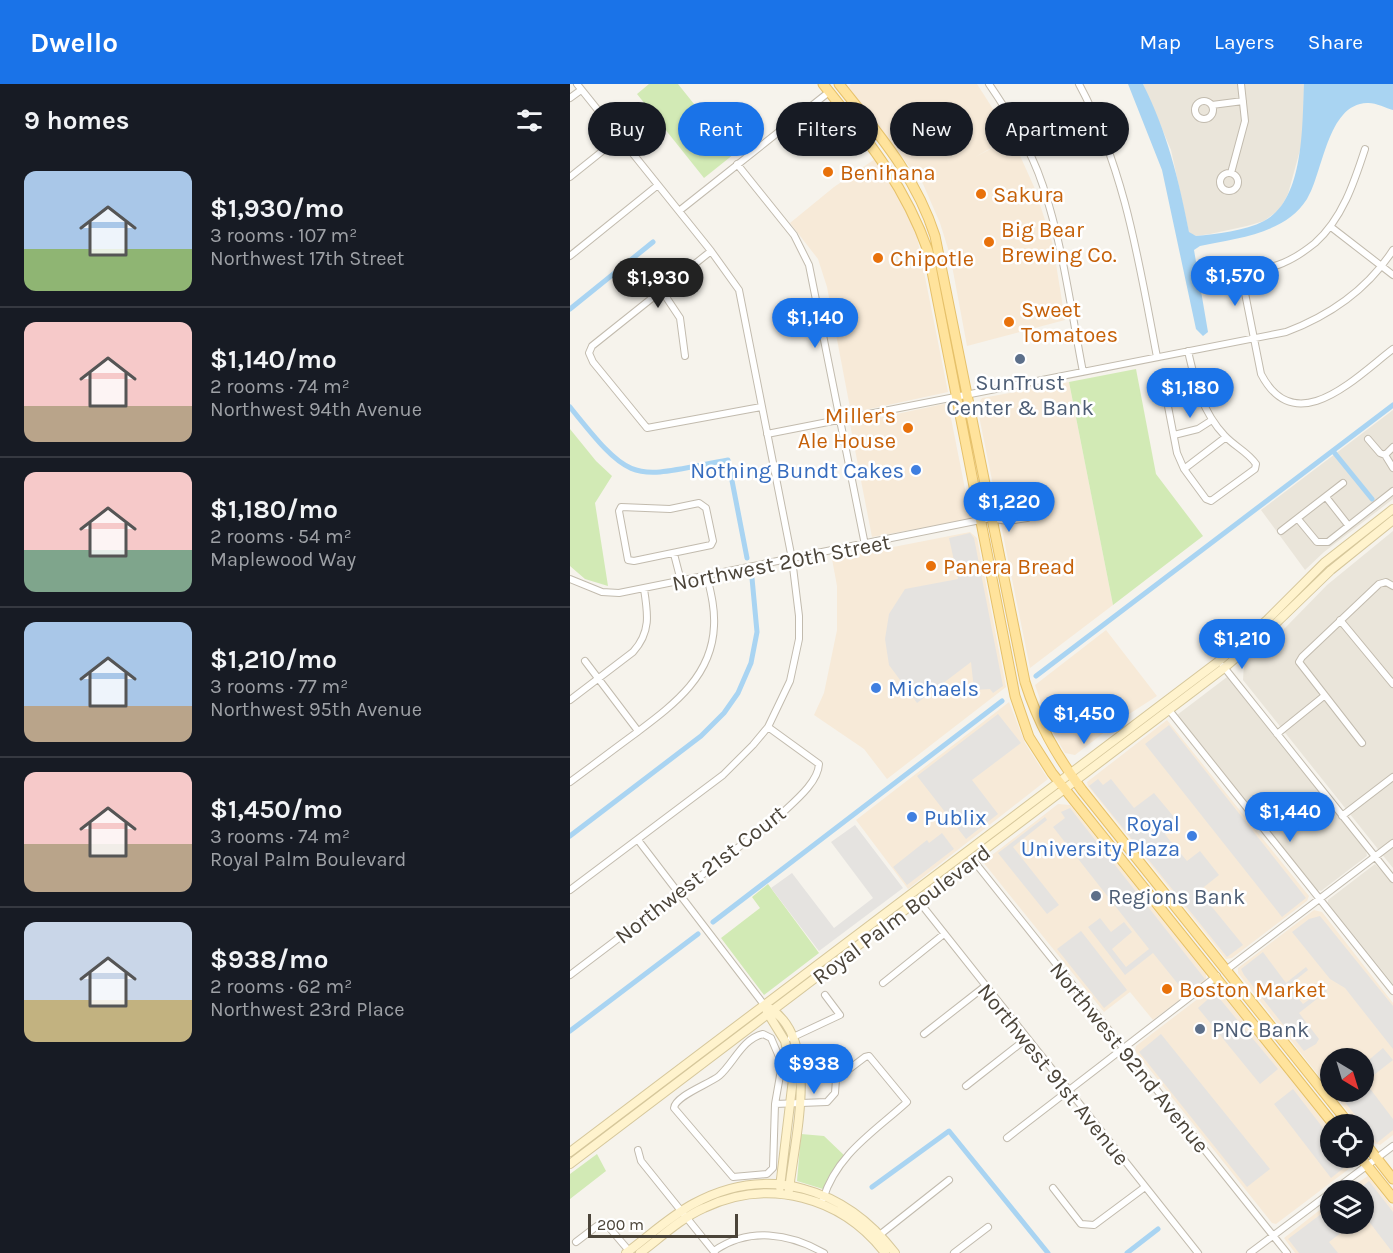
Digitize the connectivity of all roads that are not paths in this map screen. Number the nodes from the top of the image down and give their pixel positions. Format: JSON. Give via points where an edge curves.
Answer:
{"nodes":[{"id":1,"x":839,"y":84,"type":"edge"},
{"id":2,"x":989,"y":84,"type":"edge"},
{"id":3,"x":1079,"y":84,"type":"edge"},
{"id":4,"x":1241,"y":84,"type":"edge"},
{"id":5,"x":579,"y":87,"type":"edge"},
{"id":6,"x":828,"y":87,"type":"edge"},
{"id":7,"x":570,"y":98,"type":"edge"},
{"id":8,"x":1243,"y":101,"type":"junction"},
{"id":9,"x":591,"y":102,"type":"edge"},
{"id":10,"x":850,"y":102,"type":"edge"},
{"id":11,"x":853,"y":102,"type":"edge"},
{"id":12,"x":1212,"y":105,"type":"dead end"},
{"id":13,"x":878,"y":136,"type":"edge"},
{"id":14,"x":1365,"y":149,"type":"dead end"},
{"id":15,"x":596,"y":156,"type":"edge"},
{"id":16,"x":635,"y":156,"type":"edge"},
{"id":17,"x":737,"y":164,"type":"junction"},
{"id":18,"x":1231,"y":173,"type":"dead end"},
{"id":19,"x":570,"y":177,"type":"edge"},
{"id":20,"x":658,"y":185,"type":"junction"},
{"id":21,"x":679,"y":212,"type":"junction"},
{"id":22,"x":916,"y":216,"type":"junction"},
{"id":23,"x":1331,"y":226,"type":"junction"},
{"id":24,"x":935,"y":236,"type":"junction"},
{"id":25,"x":924,"y":238,"type":"junction"},
{"id":26,"x":1393,"y":250,"type":"edge"},
{"id":27,"x":711,"y":251,"type":"junction"},
{"id":28,"x":570,"y":256,"type":"edge"},
{"id":29,"x":942,"y":266,"type":"junction"},
{"id":30,"x":1381,"y":266,"type":"junction"},
{"id":31,"x":1393,"y":275,"type":"edge"},
{"id":32,"x":662,"y":291,"type":"junction"},
{"id":33,"x":1254,"y":339,"type":"junction"},
{"id":34,"x":1393,"y":349,"type":"edge"},
{"id":35,"x":1188,"y":351,"type":"junction"},
{"id":36,"x":686,"y":357,"type":"dead end"},
{"id":37,"x":1157,"y":357,"type":"junction"},
{"id":38,"x":1083,"y":372,"type":"junction"},
{"id":39,"x":1195,"y":384,"type":"junction"},
{"id":40,"x":968,"y":395,"type":"junction"},
{"id":41,"x":957,"y":397,"type":"junction"},
{"id":42,"x":761,"y":407,"type":"junction"},
{"id":43,"x":842,"y":419,"type":"junction"},
{"id":44,"x":1212,"y":420,"type":"junction"},
{"id":45,"x":767,"y":434,"type":"junction"},
{"id":46,"x":1174,"y":435,"type":"junction"},
{"id":47,"x":1226,"y":437,"type":"junction"},
{"id":48,"x":1368,"y":439,"type":"dead end"},
{"id":49,"x":1393,"y":447,"type":"edge"},
{"id":50,"x":1385,"y":455,"type":"junction"},
{"id":51,"x":1393,"y":468,"type":"edge"},
{"id":52,"x":1184,"y":469,"type":"junction"},
{"id":53,"x":1343,"y":483,"type":"dead end"},
{"id":54,"x":1393,"y":491,"type":"edge"},
{"id":55,"x":1326,"y":497,"type":"junction"},
{"id":56,"x":1393,"y":509,"type":"edge"},
{"id":57,"x":1026,"y":514,"type":"dead end"},
{"id":58,"x":992,"y":519,"type":"junction"},
{"id":59,"x":1298,"y":519,"type":"junction"},
{"id":60,"x":1393,"y":520,"type":"edge"},
{"id":61,"x":981,"y":522,"type":"junction"},
{"id":62,"x":1348,"y":525,"type":"junction"},
{"id":63,"x":1281,"y":531,"type":"dead end"},
{"id":64,"x":865,"y":545,"type":"junction"},
{"id":65,"x":674,"y":554,"type":"junction"},
{"id":66,"x":792,"y":559,"type":"junction"},
{"id":67,"x":707,"y":576,"type":"junction"},
{"id":68,"x":571,"y":580,"type":"edge"},
{"id":69,"x":681,"y":581,"type":"junction"},
{"id":70,"x":1393,"y":586,"type":"edge"},
{"id":71,"x":644,"y":589,"type":"junction"},
{"id":72,"x":997,"y":607,"type":"junction"},
{"id":73,"x":1340,"y":620,"type":"junction"},
{"id":74,"x":1014,"y":627,"type":"junction"},
{"id":75,"x":585,"y":661,"type":"dead end"},
{"id":76,"x":1222,"y":664,"type":"junction"},
{"id":77,"x":599,"y":678,"type":"junction"},
{"id":78,"x":1393,"y":684,"type":"edge"},
{"id":79,"x":1324,"y":696,"type":"junction"},
{"id":80,"x":570,"y":700,"type":"edge"},
{"id":81,"x":1156,"y":708,"type":"junction"},
{"id":82,"x":1169,"y":710,"type":"junction"},
{"id":83,"x":768,"y":727,"type":"junction"},
{"id":84,"x":1147,"y":727,"type":"junction"},
{"id":85,"x":638,"y":731,"type":"junction"},
{"id":86,"x":1277,"y":734,"type":"junction"},
{"id":87,"x":1362,"y":743,"type":"dead end"},
{"id":88,"x":1070,"y":773,"type":"junction"},
{"id":89,"x":1393,"y":777,"type":"edge"},
{"id":90,"x":570,"y":782,"type":"edge"},
{"id":91,"x":1076,"y":782,"type":"junction"},
{"id":92,"x":1062,"y":785,"type":"junction"},
{"id":93,"x":1342,"y":816,"type":"junction"},
{"id":94,"x":638,"y":840,"type":"junction"},
{"id":95,"x":1393,"y":843,"type":"edge"},
{"id":96,"x":1375,"y":856,"type":"junction"},
{"id":97,"x":973,"y":860,"type":"junction"},
{"id":98,"x":1393,"y":879,"type":"edge"},
{"id":99,"x":570,"y":890,"type":"edge"},
{"id":100,"x":678,"y":893,"type":"junction"},
{"id":101,"x":915,"y":897,"type":"junction"},
{"id":102,"x":1319,"y":899,"type":"junction"},
{"id":103,"x":944,"y":934,"type":"junction"},
{"id":104,"x":1200,"y":956,"type":"junction"},
{"id":105,"x":1226,"y":970,"type":"junction"},
{"id":106,"x":570,"y":975,"type":"edge"},
{"id":107,"x":1217,"y":976,"type":"junction"},
{"id":108,"x":883,"y":983,"type":"dead end"},
{"id":109,"x":984,"y":987,"type":"junction"},
{"id":110,"x":1393,"y":992,"type":"edge"},
{"id":111,"x":1245,"y":994,"type":"junction"},
{"id":112,"x":825,"y":995,"type":"dead end"},
{"id":113,"x":765,"y":1006,"type":"junction"},
{"id":114,"x":771,"y":1013,"type":"junction"},
{"id":115,"x":924,"y":1034,"type":"dead end"},
{"id":116,"x":789,"y":1039,"type":"junction"},
{"id":117,"x":1026,"y":1039,"type":"junction"},
{"id":118,"x":1122,"y":1048,"type":"junction"},
{"id":119,"x":966,"y":1086,"type":"dead end"},
{"id":120,"x":1067,"y":1090,"type":"junction"},
{"id":121,"x":796,"y":1103,"type":"junction"},
{"id":122,"x":775,"y":1104,"type":"junction"},
{"id":123,"x":1325,"y":1114,"type":"edge"},
{"id":124,"x":1341,"y":1114,"type":"edge"},
{"id":125,"x":1007,"y":1137,"type":"dead end"},
{"id":126,"x":1393,"y":1146,"type":"edge"},
{"id":127,"x":573,"y":1150,"type":"edge"},
{"id":128,"x":638,"y":1150,"type":"dead end"},
{"id":129,"x":1374,"y":1154,"type":"edge"},
{"id":130,"x":1377,"y":1158,"type":"junction"},
{"id":131,"x":1374,"y":1159,"type":"edge"},
{"id":132,"x":570,"y":1163,"type":"edge"},
{"id":133,"x":1358,"y":1168,"type":"edge"},
{"id":134,"x":1369,"y":1168,"type":"edge"},
{"id":135,"x":1393,"y":1179,"type":"edge"},
{"id":136,"x":949,"y":1180,"type":"dead end"},
{"id":137,"x":1345,"y":1180,"type":"edge"},
{"id":138,"x":1145,"y":1187,"type":"junction"},
{"id":139,"x":1053,"y":1188,"type":"dead end"},
{"id":140,"x":785,"y":1189,"type":"junction"},
{"id":141,"x":1393,"y":1198,"type":"edge"},
{"id":142,"x":823,"y":1199,"type":"junction"},
{"id":143,"x":1320,"y":1201,"type":"edge"},
{"id":144,"x":684,"y":1215,"type":"junction"},
{"id":145,"x":988,"y":1227,"type":"dead end"},
{"id":146,"x":877,"y":1236,"type":"junction"},
{"id":147,"x":1273,"y":1236,"type":"junction"},
{"id":148,"x":576,"y":1242,"type":"dead end"},
{"id":149,"x":629,"y":1252,"type":"edge"},
{"id":150,"x":715,"y":1252,"type":"edge"},
{"id":151,"x":640,"y":1253,"type":"edge"},
{"id":152,"x":824,"y":1253,"type":"edge"},
{"id":153,"x":885,"y":1253,"type":"edge"},
{"id":154,"x":895,"y":1253,"type":"edge"},
{"id":155,"x":954,"y":1253,"type":"edge"},
{"id":156,"x":1198,"y":1253,"type":"edge"},
{"id":157,"x":1250,"y":1253,"type":"edge"},
{"id":158,"x":1287,"y":1253,"type":"edge"}],
"edges":[{"from":1,"to":6,"type":"main road"},
{"from":1,"to":11,"type":"main road"},
{"from":2,"to":38,"type":"street","via":[[1028,148],[1043,185]]},
{"from":3,"to":37,"type":"street","via":[[1096,116],[1125,196]]},
{"from":4,"to":8,"type":"street"},
{"from":5,"to":7,"type":"street"},
{"from":5,"to":9,"type":"street"},
{"from":6,"to":10,"type":"main road"},
{"from":6,"to":17,"type":"street"},
{"from":6,"to":22,"type":"main road","via":[[883,160]]},
{"from":8,"to":12,"type":"street"},
{"from":8,"to":18,"type":"street","via":[[1243,136]]},
{"from":13,"to":24,"type":"main road","via":[[915,186]]},
{"from":14,"to":23,"type":"street"},
{"from":15,"to":19,"type":"street"},
{"from":16,"to":20,"type":"street"},
{"from":17,"to":21,"type":"street"},
{"from":17,"to":43,"type":"street","via":[[794,235],[809,265]]},
{"from":20,"to":21,"type":"street"},
{"from":20,"to":28,"type":"street"},
{"from":21,"to":27,"type":"street"},
{"from":22,"to":24,"type":"main road"},
{"from":22,"to":25,"type":"main road"},
{"from":23,"to":30,"type":"street"},
{"from":23,"to":33,"type":"street","via":[[1297,256],[1246,277],[1243,283]]},
{"from":24,"to":29,"type":"main road"},
{"from":25,"to":29,"type":"main road","via":[[933,245]]},
{"from":25,"to":41,"type":"main road"},
{"from":26,"to":30,"type":"street"},
{"from":27,"to":32,"type":"street"},
{"from":27,"to":42,"type":"street","via":[[739,290]]},
{"from":29,"to":40,"type":"main road"},
{"from":30,"to":31,"type":"street"},
{"from":30,"to":33,"type":"street","via":[[1350,299],[1333,310],[1286,332]]},
{"from":32,"to":36,"type":"street","via":[[680,318]]},
{"from":32,"to":42,"type":"street","via":[[592,345],[589,353],[648,428]]},
{"from":33,"to":34,"type":"street","via":[[1267,385],[1286,401],[1311,404],[1328,398]]},
{"from":33,"to":35,"type":"street"},
{"from":35,"to":37,"type":"street"},
{"from":35,"to":39,"type":"street"},
{"from":37,"to":38,"type":"street"},
{"from":38,"to":40,"type":"street"},
{"from":39,"to":44,"type":"street"},
{"from":39,"to":46,"type":"street","via":[[1168,391]]},
{"from":40,"to":41,"type":"street"},
{"from":40,"to":58,"type":"main road"},
{"from":41,"to":43,"type":"street"},
{"from":41,"to":61,"type":"main road"},
{"from":42,"to":45,"type":"street"},
{"from":43,"to":45,"type":"street"},
{"from":43,"to":64,"type":"street"},
{"from":44,"to":46,"type":"street","via":[[1198,429]]},
{"from":44,"to":47,"type":"street"},
{"from":45,"to":66,"type":"street"},
{"from":46,"to":52,"type":"street"},
{"from":47,"to":52,"type":"street"},
{"from":47,"to":52,"type":"street","via":[[1252,459],[1255,469],[1215,500],[1206,499]]},
{"from":48,"to":50,"type":"street"},
{"from":49,"to":50,"type":"street"},
{"from":50,"to":51,"type":"street"},
{"from":53,"to":55,"type":"street"},
{"from":54,"to":62,"type":"street"},
{"from":55,"to":59,"type":"street"},
{"from":55,"to":62,"type":"street"},
{"from":56,"to":76,"type":"main road","name":"Royal Palm Boulevard","via":[[1324,563]]},
{"from":57,"to":58,"type":"street","name":"Northwest 20th Street","via":[[1008,521]]},
{"from":58,"to":61,"type":"street","name":"Northwest 20th Street"},
{"from":58,"to":74,"type":"main road"},
{"from":59,"to":62,"type":"street","via":[[1322,544]]},
{"from":59,"to":63,"type":"street"},
{"from":60,"to":76,"type":"main road","name":"Royal Palm Boulevard","via":[[1331,570],[1273,626]]},
{"from":61,"to":64,"type":"street","name":"Northwest 20th Street"},
{"from":61,"to":72,"type":"main road"},
{"from":64,"to":66,"type":"street","name":"Northwest 20th Street"},
{"from":65,"to":65,"type":"street","via":[[711,545],[703,504],[621,507],[628,560]]},
{"from":65,"to":69,"type":"street"},
{"from":66,"to":67,"type":"street","name":"Northwest 20th Street"},
{"from":66,"to":83,"type":"street","via":[[799,639],[790,681]]},
{"from":67,"to":69,"type":"street","name":"Northwest 20th Street"},
{"from":67,"to":85,"type":"street","via":[[714,628],[706,659],[677,702]]},
{"from":68,"to":71,"type":"street","name":"Northwest 20th Street","via":[[602,592]]},
{"from":69,"to":71,"type":"street","name":"Northwest 20th Street"},
{"from":70,"to":73,"type":"street","via":[[1379,584]]},
{"from":71,"to":77,"type":"street","via":[[648,618],[641,643]]},
{"from":72,"to":74,"type":"main road"},
{"from":72,"to":92,"type":"main road","via":[[1017,705],[1035,747]]},
{"from":73,"to":78,"type":"street"},
{"from":73,"to":79,"type":"street","via":[[1299,662]]},
{"from":74,"to":88,"type":"main road","via":[[1035,714]]},
{"from":75,"to":77,"type":"street"},
{"from":76,"to":81,"type":"main road","name":"Royal Palm Boulevard"},
{"from":76,"to":82,"type":"main road","name":"Royal Palm Boulevard"},
{"from":76,"to":86,"type":"street"},
{"from":77,"to":80,"type":"street"},
{"from":77,"to":85,"type":"street"},
{"from":79,"to":86,"type":"street"},
{"from":79,"to":87,"type":"street"},
{"from":81,"to":84,"type":"main road"},
{"from":81,"to":88,"type":"main road","name":"Royal Palm Boulevard"},
{"from":82,"to":84,"type":"main road","name":"Royal Palm Boulevard"},
{"from":82,"to":102,"type":"street"},
{"from":83,"to":94,"type":"street","via":[[723,775]]},
{"from":83,"to":100,"type":"street","name":"Northwest 21st Court","via":[[819,764],[815,776],[777,818]]},
{"from":84,"to":91,"type":"main road","name":"Royal Palm Boulevard"},
{"from":85,"to":90,"type":"street"},
{"from":86,"to":93,"type":"street"},
{"from":88,"to":91,"type":"main road"},
{"from":88,"to":92,"type":"main road","name":"Royal Palm Boulevard"},
{"from":89,"to":93,"type":"street"},
{"from":91,"to":92,"type":"main road","name":"Royal Palm Boulevard"},
{"from":91,"to":105,"type":"main road"},
{"from":92,"to":97,"type":"main road","name":"Royal Palm Boulevard"},
{"from":92,"to":101,"type":"main road","name":"Royal Palm Boulevard"},
{"from":92,"to":104,"type":"main road"},
{"from":93,"to":96,"type":"street"},
{"from":94,"to":99,"type":"street"},
{"from":94,"to":100,"type":"street"},
{"from":95,"to":96,"type":"street"},
{"from":96,"to":98,"type":"street"},
{"from":96,"to":102,"type":"street"},
{"from":97,"to":101,"type":"main road","name":"Royal Palm Boulevard"},
{"from":97,"to":118,"type":"street","name":"Northwest 92nd Avenue"},
{"from":100,"to":106,"type":"street","name":"Northwest 21st Court"},
{"from":100,"to":113,"type":"street"},
{"from":101,"to":103,"type":"street","name":"Northwest 91st Avenue"},
{"from":101,"to":113,"type":"main road","name":"Royal Palm Boulevard"},
{"from":101,"to":114,"type":"main road","name":"Royal Palm Boulevard"},
{"from":102,"to":105,"type":"street"},
{"from":102,"to":110,"type":"street"},
{"from":103,"to":108,"type":"street"},
{"from":103,"to":109,"type":"street","name":"Northwest 91st Avenue"},
{"from":104,"to":105,"type":"main road"},
{"from":104,"to":107,"type":"main road"},
{"from":105,"to":111,"type":"main road"},
{"from":107,"to":111,"type":"main road","via":[[1227,978]]},
{"from":107,"to":118,"type":"street"},
{"from":107,"to":123,"type":"main road"},
{"from":109,"to":115,"type":"street"},
{"from":109,"to":117,"type":"street","name":"Northwest 91st Avenue"},
{"from":111,"to":124,"type":"main road"},
{"from":112,"to":116,"type":"street","via":[[840,1015]]},
{"from":113,"to":114,"type":"main road"},
{"from":113,"to":127,"type":"main road","name":"Royal Palm Boulevard"},
{"from":114,"to":116,"type":"main road"},
{"from":114,"to":132,"type":"main road","name":"Royal Palm Boulevard"},
{"from":116,"to":121,"type":"main road","via":[[801,1076]]},
{"from":117,"to":119,"type":"street"},
{"from":117,"to":120,"type":"street","name":"Northwest 91st Avenue"},
{"from":118,"to":120,"type":"street"},
{"from":118,"to":147,"type":"street","name":"Northwest 92nd Avenue"},
{"from":120,"to":125,"type":"street"},
{"from":120,"to":138,"type":"street","name":"Northwest 91st Avenue"},
{"from":121,"to":122,"type":"street"},
{"from":121,"to":140,"type":"main road"},
{"from":121,"to":142,"type":"street","via":[[827,1102],[835,1093],[837,1078],[869,1056],[907,1102],[865,1135],[833,1173]]},
{"from":122,"to":122,"type":"street","via":[[780,1059],[771,1038],[763,1034],[741,1049],[718,1077],[678,1100],[675,1108],[733,1177],[766,1174],[773,1168]]},
{"from":126,"to":130,"type":"street"},
{"from":127,"to":132,"type":"main road"},
{"from":128,"to":144,"type":"street","via":[[641,1161]]},
{"from":129,"to":130,"type":"main road"},
{"from":130,"to":131,"type":"street"},
{"from":130,"to":135,"type":"main road"},
{"from":133,"to":137,"type":"street"},
{"from":134,"to":141,"type":"main road"},
{"from":136,"to":146,"type":"street"},
{"from":138,"to":139,"type":"street","via":[[1088,1226],[1081,1224]]},
{"from":138,"to":156,"type":"street","name":"Northwest 91st Avenue"},
{"from":140,"to":142,"type":"main road"},
{"from":140,"to":144,"type":"main road","via":[[736,1187],[708,1196]]},
{"from":142,"to":146,"type":"main road","via":[[844,1205]]},
{"from":143,"to":147,"type":"street"},
{"from":144,"to":149,"type":"main road"},
{"from":144,"to":150,"type":"street"},
{"from":144,"to":151,"type":"main road"},
{"from":145,"to":155,"type":"street"},
{"from":146,"to":153,"type":"main road"},
{"from":146,"to":154,"type":"main road"},
{"from":147,"to":157,"type":"street"},
{"from":147,"to":158,"type":"street","name":"Northwest 92nd Avenue"},
{"from":148,"to":149,"type":"street","via":[[597,1226],[607,1226]]},
{"from":150,"to":152,"type":"street","via":[[740,1238],[775,1235],[793,1238]]}]}
